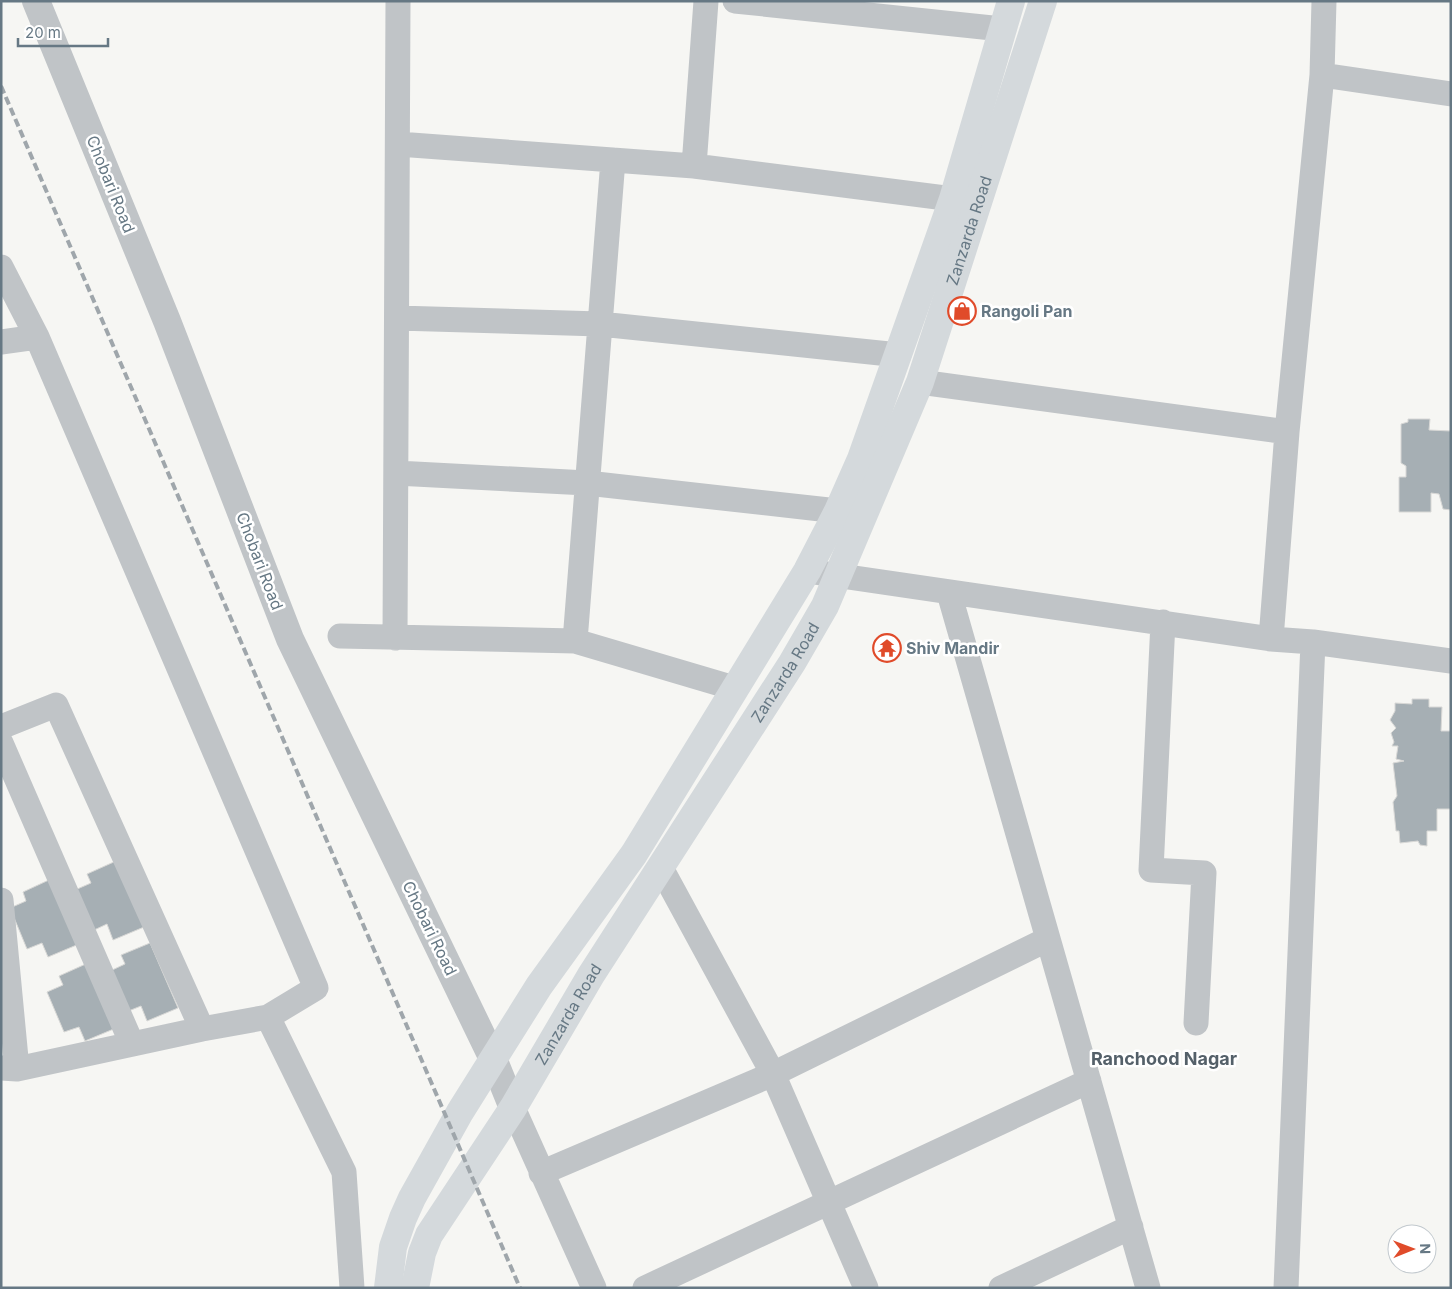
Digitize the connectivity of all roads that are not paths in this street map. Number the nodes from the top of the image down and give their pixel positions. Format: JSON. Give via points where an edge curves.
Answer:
{"nodes":[{"id":1,"x":36,"y":1,"type":"edge"},
{"id":2,"x":398,"y":1,"type":"edge"},
{"id":3,"x":706,"y":1,"type":"edge"},
{"id":4,"x":735,"y":1,"type":"edge"},
{"id":5,"x":1011,"y":1,"type":"edge"},
{"id":6,"x":1043,"y":1,"type":"edge"},
{"id":7,"x":1324,"y":1,"type":"edge"},
{"id":8,"x":1002,"y":29,"type":"junction"},
{"id":9,"x":1322,"y":75,"type":"junction"},
{"id":10,"x":1451,"y":94,"type":"edge"},
{"id":11,"x":398,"y":144,"type":"junction"},
{"id":12,"x":614,"y":160,"type":"junction"},
{"id":13,"x":694,"y":166,"type":"junction"},
{"id":14,"x":953,"y":199,"type":"junction"},
{"id":15,"x":1,"y":267,"type":"edge"},
{"id":16,"x":397,"y":318,"type":"junction"},
{"id":17,"x":600,"y":324,"type":"junction"},
{"id":18,"x":37,"y":336,"type":"junction"},
{"id":19,"x":1,"y":342,"type":"edge"},
{"id":20,"x":899,"y":355,"type":"junction"},
{"id":21,"x":920,"y":382,"type":"junction"},
{"id":22,"x":1287,"y":432,"type":"junction"},
{"id":23,"x":396,"y":473,"type":"junction"},
{"id":24,"x":587,"y":484,"type":"junction"},
{"id":25,"x":838,"y":511,"type":"junction"},
{"id":26,"x":807,"y":571,"type":"junction"},
{"id":27,"x":839,"y":575,"type":"junction"},
{"id":28,"x":949,"y":593,"type":"junction"},
{"id":29,"x":1163,"y":622,"type":"junction"},
{"id":30,"x":340,"y":636,"type":"dead end"},
{"id":31,"x":395,"y":638,"type":"junction"},
{"id":32,"x":1271,"y":639,"type":"junction"},
{"id":33,"x":575,"y":641,"type":"junction"},
{"id":34,"x":1313,"y":642,"type":"junction"},
{"id":35,"x":1451,"y":661,"type":"edge"},
{"id":36,"x":734,"y":688,"type":"junction"},
{"id":37,"x":1,"y":727,"type":"edge"},
{"id":38,"x":1,"y":743,"type":"edge"},
{"id":39,"x":660,"y":868,"type":"junction"},
{"id":40,"x":1,"y":900,"type":"edge"},
{"id":41,"x":1048,"y":939,"type":"junction"},
{"id":42,"x":268,"y":1017,"type":"junction"},
{"id":43,"x":1196,"y":1023,"type":"dead end"},
{"id":44,"x":202,"y":1029,"type":"junction"},
{"id":45,"x":132,"y":1044,"type":"junction"},
{"id":46,"x":494,"y":1061,"type":"junction"},
{"id":47,"x":9,"y":1068,"type":"edge"},
{"id":48,"x":773,"y":1074,"type":"junction"},
{"id":49,"x":1089,"y":1081,"type":"junction"},
{"id":50,"x":513,"y":1108,"type":"junction"},
{"id":51,"x":541,"y":1173,"type":"junction"},
{"id":52,"x":828,"y":1201,"type":"junction"},
{"id":53,"x":1131,"y":1227,"type":"junction"},
{"id":54,"x":352,"y":1288,"type":"edge"},
{"id":55,"x":388,"y":1288,"type":"edge"},
{"id":56,"x":415,"y":1288,"type":"edge"},
{"id":57,"x":594,"y":1288,"type":"edge"},
{"id":58,"x":645,"y":1288,"type":"edge"},
{"id":59,"x":866,"y":1288,"type":"edge"},
{"id":60,"x":1001,"y":1288,"type":"edge"},
{"id":61,"x":1148,"y":1288,"type":"edge"},
{"id":62,"x":1286,"y":1288,"type":"edge"}],
"edges":[{"from":1,"to":46,"type":"street","name":"Chobari Road","via":[[168,321],[290,639]]},
{"from":2,"to":11,"type":"street"},
{"from":3,"to":13,"type":"street"},
{"from":4,"to":8,"type":"street"},
{"from":5,"to":8,"type":"main road"},
{"from":6,"to":21,"type":"main road","name":"Zanzarda Road"},
{"from":7,"to":9,"type":"street"},
{"from":8,"to":14,"type":"main road"},
{"from":9,"to":10,"type":"street"},
{"from":9,"to":22,"type":"street"},
{"from":11,"to":12,"type":"street"},
{"from":11,"to":16,"type":"street"},
{"from":12,"to":13,"type":"street"},
{"from":12,"to":17,"type":"street"},
{"from":13,"to":14,"type":"street"},
{"from":14,"to":20,"type":"main road"},
{"from":15,"to":18,"type":"street"},
{"from":16,"to":17,"type":"street"},
{"from":16,"to":23,"type":"street"},
{"from":17,"to":20,"type":"street"},
{"from":17,"to":24,"type":"street"},
{"from":18,"to":19,"type":"street"},
{"from":18,"to":42,"type":"street","via":[[316,988]]},
{"from":20,"to":25,"type":"main road","via":[[862,459]]},
{"from":21,"to":22,"type":"street"},
{"from":21,"to":27,"type":"main road","name":"Zanzarda Road"},
{"from":22,"to":32,"type":"street"},
{"from":23,"to":24,"type":"street"},
{"from":23,"to":31,"type":"street"},
{"from":24,"to":25,"type":"street"},
{"from":24,"to":33,"type":"street"},
{"from":25,"to":26,"type":"main road"},
{"from":26,"to":27,"type":"street"},
{"from":26,"to":36,"type":"main road"},
{"from":27,"to":28,"type":"street"},
{"from":27,"to":39,"type":"main road","name":"Zanzarda Road","via":[[792,663]]},
{"from":28,"to":29,"type":"street"},
{"from":28,"to":41,"type":"street"},
{"from":29,"to":32,"type":"street"},
{"from":29,"to":43,"type":"street","via":[[1151,870],[1204,873]]},
{"from":30,"to":31,"type":"street"},
{"from":31,"to":33,"type":"street"},
{"from":32,"to":34,"type":"street"},
{"from":33,"to":36,"type":"street"},
{"from":34,"to":35,"type":"street"},
{"from":34,"to":62,"type":"street"},
{"from":36,"to":46,"type":"main road","via":[[634,854],[540,986]]},
{"from":37,"to":44,"type":"street","via":[[56,705]]},
{"from":38,"to":45,"type":"street"},
{"from":39,"to":48,"type":"street"},
{"from":39,"to":50,"type":"main road","name":"Zanzarda Road","via":[[591,975]]},
{"from":40,"to":47,"type":"street"},
{"from":41,"to":48,"type":"street"},
{"from":41,"to":49,"type":"street"},
{"from":42,"to":44,"type":"street"},
{"from":42,"to":54,"type":"street","via":[[344,1172]]},
{"from":44,"to":45,"type":"street"},
{"from":45,"to":47,"type":"street"},
{"from":46,"to":50,"type":"street","name":"Chobari Road"},
{"from":46,"to":55,"type":"main road","via":[[460,1112],[412,1198],[393,1247]]},
{"from":48,"to":51,"type":"street"},
{"from":48,"to":52,"type":"street"},
{"from":49,"to":52,"type":"street"},
{"from":49,"to":53,"type":"street"},
{"from":50,"to":51,"type":"street"},
{"from":50,"to":56,"type":"main road","name":"Zanzarda Road","via":[[429,1235]]},
{"from":51,"to":57,"type":"street"},
{"from":52,"to":58,"type":"street"},
{"from":52,"to":59,"type":"street"},
{"from":53,"to":60,"type":"street"},
{"from":53,"to":61,"type":"street"}]}
